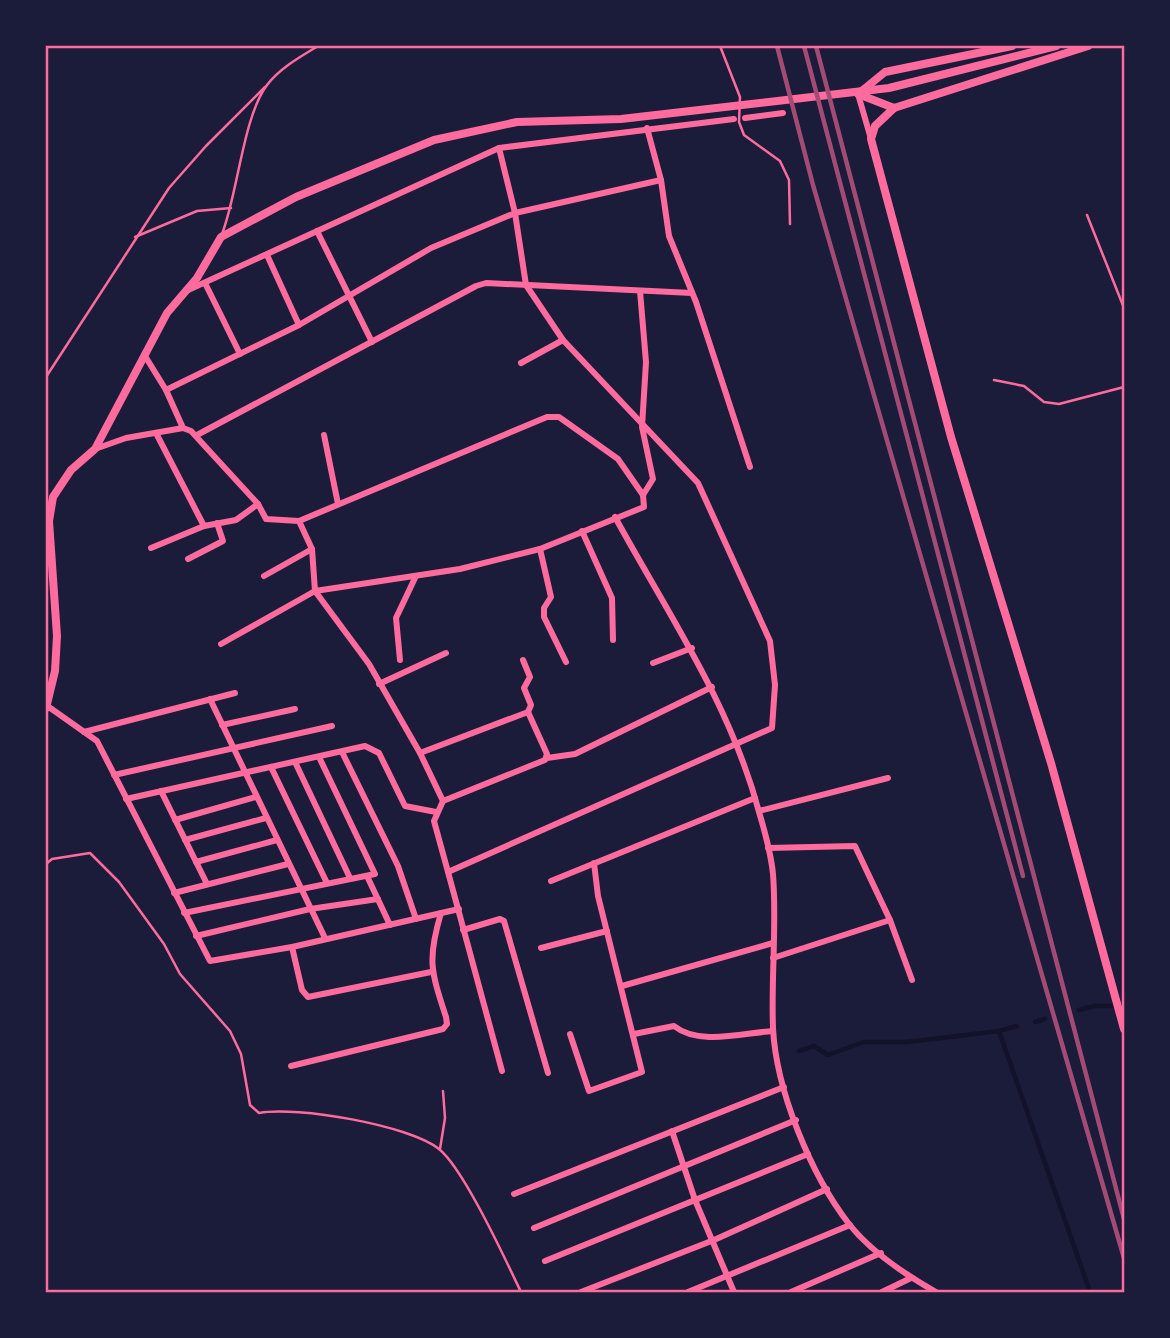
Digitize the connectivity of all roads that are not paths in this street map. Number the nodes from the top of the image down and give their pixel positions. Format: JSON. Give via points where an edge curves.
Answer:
{"nodes":[{"id":1,"x":318,"y":46,"type":"edge"},
{"id":2,"x":720,"y":46,"type":"edge"},
{"id":3,"x":1012,"y":46,"type":"edge"},
{"id":4,"x":1056,"y":46,"type":"edge"},
{"id":5,"x":1088,"y":46,"type":"edge"},
{"id":6,"x":265,"y":87,"type":"junction"},
{"id":7,"x":858,"y":94,"type":"junction"},
{"id":8,"x":894,"y":107,"type":"junction"},
{"id":9,"x":783,"y":113,"type":"dead end"},
{"id":10,"x":739,"y":119,"type":"junction"},
{"id":11,"x":647,"y":128,"type":"junction"},
{"id":12,"x":871,"y":139,"type":"junction"},
{"id":13,"x":499,"y":148,"type":"junction"},
{"id":14,"x":662,"y":180,"type":"junction"},
{"id":15,"x":232,"y":208,"type":"junction"},
{"id":16,"x":515,"y":213,"type":"junction"},
{"id":17,"x":1087,"y":215,"type":"dead end"},
{"id":18,"x":790,"y":224,"type":"dead end"},
{"id":19,"x":317,"y":231,"type":"junction"},
{"id":20,"x":135,"y":237,"type":"junction"},
{"id":21,"x":221,"y":237,"type":"junction"},
{"id":22,"x":267,"y":256,"type":"junction"},
{"id":23,"x":205,"y":283,"type":"junction"},
{"id":24,"x":526,"y":285,"type":"junction"},
{"id":25,"x":640,"y":290,"type":"junction"},
{"id":26,"x":185,"y":292,"type":"junction"},
{"id":27,"x":692,"y":293,"type":"junction"},
{"id":28,"x":350,"y":296,"type":"junction"},
{"id":29,"x":1125,"y":308,"type":"edge"},
{"id":30,"x":299,"y":325,"type":"junction"},
{"id":31,"x":563,"y":340,"type":"junction"},
{"id":32,"x":372,"y":342,"type":"junction"},
{"id":33,"x":240,"y":354,"type":"junction"},
{"id":34,"x":145,"y":355,"type":"junction"},
{"id":35,"x":521,"y":363,"type":"dead end"},
{"id":36,"x":46,"y":377,"type":"edge"},
{"id":37,"x":994,"y":380,"type":"dead end"},
{"id":38,"x":1125,"y":387,"type":"edge"},
{"id":39,"x":166,"y":390,"type":"junction"},
{"id":40,"x":642,"y":426,"type":"junction"},
{"id":41,"x":183,"y":428,"type":"junction"},
{"id":42,"x":156,"y":433,"type":"junction"},
{"id":43,"x":197,"y":435,"type":"junction"},
{"id":44,"x":324,"y":435,"type":"dead end"},
{"id":45,"x":95,"y":449,"type":"junction"},
{"id":46,"x":750,"y":467,"type":"dead end"},
{"id":47,"x":643,"y":495,"type":"junction"},
{"id":48,"x":258,"y":504,"type":"junction"},
{"id":49,"x":338,"y":504,"type":"junction"},
{"id":50,"x":615,"y":517,"type":"junction"},
{"id":51,"x":299,"y":521,"type":"junction"},
{"id":52,"x":217,"y":523,"type":"junction"},
{"id":53,"x":204,"y":526,"type":"junction"},
{"id":54,"x":582,"y":531,"type":"junction"},
{"id":55,"x":151,"y":548,"type":"dead end"},
{"id":56,"x":312,"y":549,"type":"junction"},
{"id":57,"x":540,"y":549,"type":"junction"},
{"id":58,"x":188,"y":559,"type":"dead end"},
{"id":59,"x":264,"y":576,"type":"dead end"},
{"id":60,"x":415,"y":578,"type":"junction"},
{"id":61,"x":315,"y":591,"type":"junction"},
{"id":62,"x":613,"y":640,"type":"dead end"},
{"id":63,"x":221,"y":644,"type":"dead end"},
{"id":64,"x":692,"y":648,"type":"junction"},
{"id":65,"x":446,"y":653,"type":"dead end"},
{"id":66,"x":400,"y":660,"type":"dead end"},
{"id":67,"x":523,"y":660,"type":"dead end"},
{"id":68,"x":566,"y":662,"type":"dead end"},
{"id":69,"x":653,"y":663,"type":"dead end"},
{"id":70,"x":379,"y":684,"type":"junction"},
{"id":71,"x":712,"y":687,"type":"junction"},
{"id":72,"x":235,"y":693,"type":"dead end"},
{"id":73,"x":211,"y":699,"type":"junction"},
{"id":74,"x":46,"y":706,"type":"edge"},
{"id":75,"x":295,"y":709,"type":"dead end"},
{"id":76,"x":528,"y":712,"type":"junction"},
{"id":77,"x":222,"y":725,"type":"junction"},
{"id":78,"x":332,"y":726,"type":"dead end"},
{"id":79,"x":84,"y":733,"type":"junction"},
{"id":80,"x":738,"y":746,"type":"junction"},
{"id":81,"x":233,"y":748,"type":"junction"},
{"id":82,"x":342,"y":752,"type":"junction"},
{"id":83,"x":420,"y":753,"type":"junction"},
{"id":84,"x":319,"y":757,"type":"junction"},
{"id":85,"x":547,"y":758,"type":"junction"},
{"id":86,"x":295,"y":762,"type":"junction"},
{"id":87,"x":271,"y":767,"type":"junction"},
{"id":88,"x":244,"y":773,"type":"junction"},
{"id":89,"x":114,"y":775,"type":"junction"},
{"id":90,"x":888,"y":778,"type":"dead end"},
{"id":91,"x":161,"y":791,"type":"junction"},
{"id":92,"x":256,"y":797,"type":"junction"},
{"id":93,"x":755,"y":798,"type":"junction"},
{"id":94,"x":126,"y":799,"type":"junction"},
{"id":95,"x":443,"y":801,"type":"junction"},
{"id":96,"x":759,"y":811,"type":"junction"},
{"id":97,"x":436,"y":812,"type":"junction"},
{"id":98,"x":266,"y":818,"type":"junction"},
{"id":99,"x":175,"y":820,"type":"junction"},
{"id":100,"x":185,"y":840,"type":"junction"},
{"id":101,"x":277,"y":840,"type":"junction"},
{"id":102,"x":768,"y":848,"type":"junction"},
{"id":103,"x":196,"y":862,"type":"junction"},
{"id":104,"x":594,"y":863,"type":"junction"},
{"id":105,"x":46,"y":864,"type":"edge"},
{"id":106,"x":288,"y":864,"type":"junction"},
{"id":107,"x":448,"y":872,"type":"junction"},
{"id":108,"x":367,"y":876,"type":"junction"},
{"id":109,"x":350,"y":878,"type":"junction"},
{"id":110,"x":551,"y":881,"type":"dead end"},
{"id":111,"x":327,"y":883,"type":"junction"},
{"id":112,"x":207,"y":884,"type":"junction"},
{"id":113,"x":299,"y":888,"type":"junction"},
{"id":114,"x":174,"y":892,"type":"junction"},
{"id":115,"x":378,"y":899,"type":"junction"},
{"id":116,"x":310,"y":909,"type":"junction"},
{"id":117,"x":460,"y":909,"type":"junction"},
{"id":118,"x":184,"y":913,"type":"junction"},
{"id":119,"x":441,"y":913,"type":"junction"},
{"id":120,"x":416,"y":919,"type":"junction"},
{"id":121,"x":890,"y":920,"type":"junction"},
{"id":122,"x":390,"y":925,"type":"junction"},
{"id":123,"x":463,"y":930,"type":"junction"},
{"id":124,"x":607,"y":931,"type":"junction"},
{"id":125,"x":196,"y":936,"type":"junction"},
{"id":126,"x":326,"y":938,"type":"junction"},
{"id":127,"x":773,"y":943,"type":"junction"},
{"id":128,"x":292,"y":947,"type":"junction"},
{"id":129,"x":541,"y":948,"type":"dead end"},
{"id":130,"x":773,"y":958,"type":"junction"},
{"id":131,"x":431,"y":972,"type":"junction"},
{"id":132,"x":912,"y":980,"type":"dead end"},
{"id":133,"x":622,"y":986,"type":"junction"},
{"id":134,"x":1125,"y":1029,"type":"edge"},
{"id":135,"x":773,"y":1031,"type":"junction"},
{"id":136,"x":570,"y":1034,"type":"dead end"},
{"id":137,"x":634,"y":1034,"type":"junction"},
{"id":138,"x":291,"y":1066,"type":"dead end"},
{"id":139,"x":502,"y":1071,"type":"dead end"},
{"id":140,"x":548,"y":1073,"type":"dead end"},
{"id":141,"x":784,"y":1087,"type":"junction"},
{"id":142,"x":443,"y":1091,"type":"dead end"},
{"id":143,"x":796,"y":1120,"type":"junction"},
{"id":144,"x":672,"y":1131,"type":"junction"},
{"id":145,"x":440,"y":1149,"type":"junction"},
{"id":146,"x":808,"y":1154,"type":"junction"},
{"id":147,"x":683,"y":1166,"type":"junction"},
{"id":148,"x":827,"y":1189,"type":"junction"},
{"id":149,"x":514,"y":1194,"type":"dead end"},
{"id":150,"x":695,"y":1200,"type":"junction"},
{"id":151,"x":850,"y":1225,"type":"junction"},
{"id":152,"x":534,"y":1228,"type":"dead end"},
{"id":153,"x":714,"y":1240,"type":"junction"},
{"id":154,"x":881,"y":1253,"type":"junction"},
{"id":155,"x":545,"y":1261,"type":"dead end"},
{"id":156,"x":728,"y":1276,"type":"junction"},
{"id":157,"x":911,"y":1278,"type":"junction"},
{"id":158,"x":521,"y":1293,"type":"edge"},
{"id":159,"x":582,"y":1293,"type":"edge"},
{"id":160,"x":688,"y":1293,"type":"edge"},
{"id":161,"x":734,"y":1293,"type":"edge"},
{"id":162,"x":791,"y":1293,"type":"edge"},
{"id":163,"x":882,"y":1293,"type":"edge"},
{"id":164,"x":936,"y":1293,"type":"edge"}],
"edges":[{"from":1,"to":6,"type":"lane"},
{"from":2,"to":10,"type":"lane","via":[[740,97]]},
{"from":3,"to":7,"type":"street","via":[[885,72]]},
{"from":4,"to":21,"type":"street","via":[[889,89],[621,119],[517,122],[434,140],[296,197]]},
{"from":5,"to":8,"type":"street"},
{"from":6,"to":15,"type":"lane","via":[[255,110]]},
{"from":6,"to":20,"type":"lane","via":[[186,167]]},
{"from":7,"to":8,"type":"street"},
{"from":7,"to":12,"type":"street"},
{"from":8,"to":12,"type":"street","via":[[875,126]]},
{"from":9,"to":10,"type":"street"},
{"from":10,"to":11,"type":"street"},
{"from":10,"to":18,"type":"lane","via":[[744,135],[780,161],[789,180]]},
{"from":11,"to":13,"type":"street"},
{"from":11,"to":14,"type":"street"},
{"from":12,"to":134,"type":"street","via":[[951,437],[1051,763]]},
{"from":13,"to":16,"type":"street"},
{"from":13,"to":19,"type":"street"},
{"from":14,"to":16,"type":"street"},
{"from":14,"to":27,"type":"street","via":[[669,236]]},
{"from":15,"to":20,"type":"lane","via":[[197,211]]},
{"from":15,"to":21,"type":"lane"},
{"from":16,"to":24,"type":"street"},
{"from":16,"to":28,"type":"street","via":[[431,248]]},
{"from":17,"to":29,"type":"lane"},
{"from":19,"to":22,"type":"street"},
{"from":19,"to":28,"type":"street"},
{"from":20,"to":36,"type":"lane"},
{"from":21,"to":26,"type":"street"},
{"from":22,"to":23,"type":"street"},
{"from":22,"to":30,"type":"street"},
{"from":23,"to":26,"type":"street"},
{"from":23,"to":33,"type":"street"},
{"from":24,"to":25,"type":"street"},
{"from":24,"to":31,"type":"street"},
{"from":24,"to":32,"type":"street","via":[[476,286]]},
{"from":25,"to":27,"type":"street"},
{"from":25,"to":40,"type":"street","via":[[646,362]]},
{"from":26,"to":34,"type":"street","via":[[167,313]]},
{"from":27,"to":46,"type":"street"},
{"from":28,"to":30,"type":"street"},
{"from":28,"to":32,"type":"street"},
{"from":30,"to":33,"type":"street"},
{"from":31,"to":35,"type":"street"},
{"from":31,"to":40,"type":"street"},
{"from":32,"to":43,"type":"street"},
{"from":33,"to":39,"type":"street"},
{"from":34,"to":39,"type":"street"},
{"from":34,"to":45,"type":"street"},
{"from":37,"to":38,"type":"lane","via":[[1024,386],[1044,402],[1059,404]]},
{"from":39,"to":41,"type":"street"},
{"from":40,"to":47,"type":"street","via":[[653,479]]},
{"from":40,"to":80,"type":"street","via":[[698,483],[770,641],[775,685],[772,728]]},
{"from":41,"to":42,"type":"street"},
{"from":41,"to":43,"type":"street"},
{"from":42,"to":45,"type":"street"},
{"from":42,"to":53,"type":"street"},
{"from":43,"to":48,"type":"street"},
{"from":44,"to":49,"type":"street"},
{"from":45,"to":74,"type":"street","via":[[71,470],[52,497],[49,521],[57,636]]},
{"from":47,"to":49,"type":"street","via":[[618,459],[559,418],[547,417]]},
{"from":47,"to":50,"type":"street","via":[[644,507]]},
{"from":48,"to":51,"type":"street","via":[[267,519]]},
{"from":48,"to":52,"type":"street","via":[[236,520]]},
{"from":49,"to":51,"type":"street"},
{"from":50,"to":54,"type":"street"},
{"from":50,"to":64,"type":"street"},
{"from":51,"to":56,"type":"street"},
{"from":52,"to":53,"type":"street"},
{"from":52,"to":58,"type":"street","via":[[223,541]]},
{"from":53,"to":55,"type":"street"},
{"from":54,"to":57,"type":"street"},
{"from":54,"to":62,"type":"street","via":[[612,598]]},
{"from":56,"to":59,"type":"street"},
{"from":56,"to":61,"type":"street"},
{"from":57,"to":60,"type":"street"},
{"from":57,"to":68,"type":"street","via":[[551,597],[544,617]]},
{"from":60,"to":61,"type":"street","via":[[368,580]]},
{"from":60,"to":66,"type":"street","via":[[396,618]]},
{"from":61,"to":63,"type":"street"},
{"from":61,"to":70,"type":"street"},
{"from":64,"to":69,"type":"street"},
{"from":64,"to":71,"type":"street"},
{"from":65,"to":70,"type":"street"},
{"from":67,"to":76,"type":"street","via":[[530,677],[524,688],[531,707]]},
{"from":70,"to":83,"type":"street"},
{"from":71,"to":80,"type":"street"},
{"from":71,"to":85,"type":"street","via":[[575,754]]},
{"from":72,"to":73,"type":"street"},
{"from":73,"to":77,"type":"street"},
{"from":73,"to":79,"type":"street"},
{"from":74,"to":79,"type":"street"},
{"from":75,"to":77,"type":"street"},
{"from":76,"to":83,"type":"street"},
{"from":76,"to":85,"type":"street"},
{"from":77,"to":81,"type":"street"},
{"from":78,"to":81,"type":"street"},
{"from":79,"to":89,"type":"street","via":[[97,741]]},
{"from":80,"to":93,"type":"street"},
{"from":80,"to":107,"type":"street"},
{"from":81,"to":88,"type":"street"},
{"from":81,"to":89,"type":"street"},
{"from":82,"to":84,"type":"street"},
{"from":82,"to":97,"type":"street","via":[[374,748],[405,806]]},
{"from":82,"to":120,"type":"street","via":[[398,866]]},
{"from":83,"to":95,"type":"street"},
{"from":84,"to":86,"type":"street"},
{"from":84,"to":108,"type":"street","via":[[374,870],[375,874]]},
{"from":85,"to":95,"type":"street"},
{"from":86,"to":87,"type":"street"},
{"from":86,"to":109,"type":"street"},
{"from":87,"to":88,"type":"street"},
{"from":87,"to":111,"type":"street"},
{"from":88,"to":91,"type":"street"},
{"from":88,"to":92,"type":"street"},
{"from":89,"to":94,"type":"street"},
{"from":90,"to":96,"type":"street"},
{"from":91,"to":94,"type":"street"},
{"from":91,"to":99,"type":"street"},
{"from":92,"to":98,"type":"street"},
{"from":92,"to":99,"type":"street"},
{"from":93,"to":96,"type":"street"},
{"from":93,"to":104,"type":"street"},
{"from":94,"to":114,"type":"street"},
{"from":95,"to":97,"type":"street"},
{"from":96,"to":102,"type":"street"},
{"from":97,"to":107,"type":"street","via":[[434,821]]},
{"from":98,"to":100,"type":"street"},
{"from":98,"to":101,"type":"street"},
{"from":99,"to":100,"type":"street"},
{"from":100,"to":103,"type":"street"},
{"from":101,"to":103,"type":"street"},
{"from":101,"to":106,"type":"street"},
{"from":102,"to":121,"type":"street","via":[[855,846]]},
{"from":102,"to":127,"type":"street","via":[[773,873]]},
{"from":103,"to":112,"type":"street"},
{"from":104,"to":110,"type":"street"},
{"from":104,"to":124,"type":"street"},
{"from":105,"to":145,"type":"lane","via":[[90,853],[119,882],[180,974],[230,1031],[241,1054],[250,1105],[258,1113],[279,1109],[353,1120]]},
{"from":106,"to":112,"type":"street"},
{"from":106,"to":113,"type":"street"},
{"from":107,"to":117,"type":"street"},
{"from":108,"to":109,"type":"street"},
{"from":108,"to":115,"type":"street"},
{"from":109,"to":111,"type":"street"},
{"from":111,"to":113,"type":"street"},
{"from":112,"to":114,"type":"street"},
{"from":113,"to":116,"type":"street"},
{"from":113,"to":118,"type":"street"},
{"from":114,"to":118,"type":"street"},
{"from":115,"to":116,"type":"street"},
{"from":115,"to":122,"type":"street"},
{"from":116,"to":125,"type":"street"},
{"from":116,"to":126,"type":"street"},
{"from":117,"to":119,"type":"street"},
{"from":117,"to":123,"type":"street"},
{"from":118,"to":125,"type":"street"},
{"from":119,"to":120,"type":"street"},
{"from":119,"to":131,"type":"street","via":[[432,943]]},
{"from":120,"to":122,"type":"street"},
{"from":121,"to":130,"type":"street"},
{"from":121,"to":132,"type":"street"},
{"from":122,"to":126,"type":"street"},
{"from":123,"to":139,"type":"street"},
{"from":123,"to":140,"type":"street","via":[[504,921]]},
{"from":124,"to":129,"type":"street"},
{"from":124,"to":133,"type":"street"},
{"from":125,"to":128,"type":"street","via":[[213,962]]},
{"from":126,"to":128,"type":"street"},
{"from":127,"to":130,"type":"street"},
{"from":127,"to":133,"type":"street"},
{"from":128,"to":131,"type":"street","via":[[302,990],[308,997]]},
{"from":130,"to":135,"type":"street"},
{"from":131,"to":138,"type":"street","via":[[446,1017],[443,1029]]},
{"from":133,"to":137,"type":"street"},
{"from":135,"to":137,"type":"street","via":[[698,1037],[683,1034],[674,1026]]},
{"from":135,"to":141,"type":"street"},
{"from":136,"to":137,"type":"street","via":[[592,1093],[642,1072]]},
{"from":141,"to":143,"type":"street"},
{"from":141,"to":144,"type":"street"},
{"from":142,"to":145,"type":"lane"},
{"from":143,"to":146,"type":"street"},
{"from":143,"to":147,"type":"street"},
{"from":144,"to":147,"type":"street"},
{"from":144,"to":149,"type":"street"},
{"from":145,"to":158,"type":"lane","via":[[462,1178]]},
{"from":146,"to":148,"type":"street"},
{"from":146,"to":150,"type":"street"},
{"from":147,"to":150,"type":"street"},
{"from":147,"to":152,"type":"street"},
{"from":148,"to":151,"type":"street"},
{"from":148,"to":153,"type":"street"},
{"from":150,"to":153,"type":"street"},
{"from":150,"to":155,"type":"street"},
{"from":151,"to":154,"type":"street"},
{"from":151,"to":156,"type":"street"},
{"from":153,"to":156,"type":"street"},
{"from":153,"to":159,"type":"street"},
{"from":154,"to":157,"type":"street"},
{"from":154,"to":162,"type":"street"},
{"from":156,"to":160,"type":"street"},
{"from":156,"to":161,"type":"street"},
{"from":157,"to":163,"type":"street"},
{"from":157,"to":164,"type":"street"}]}
